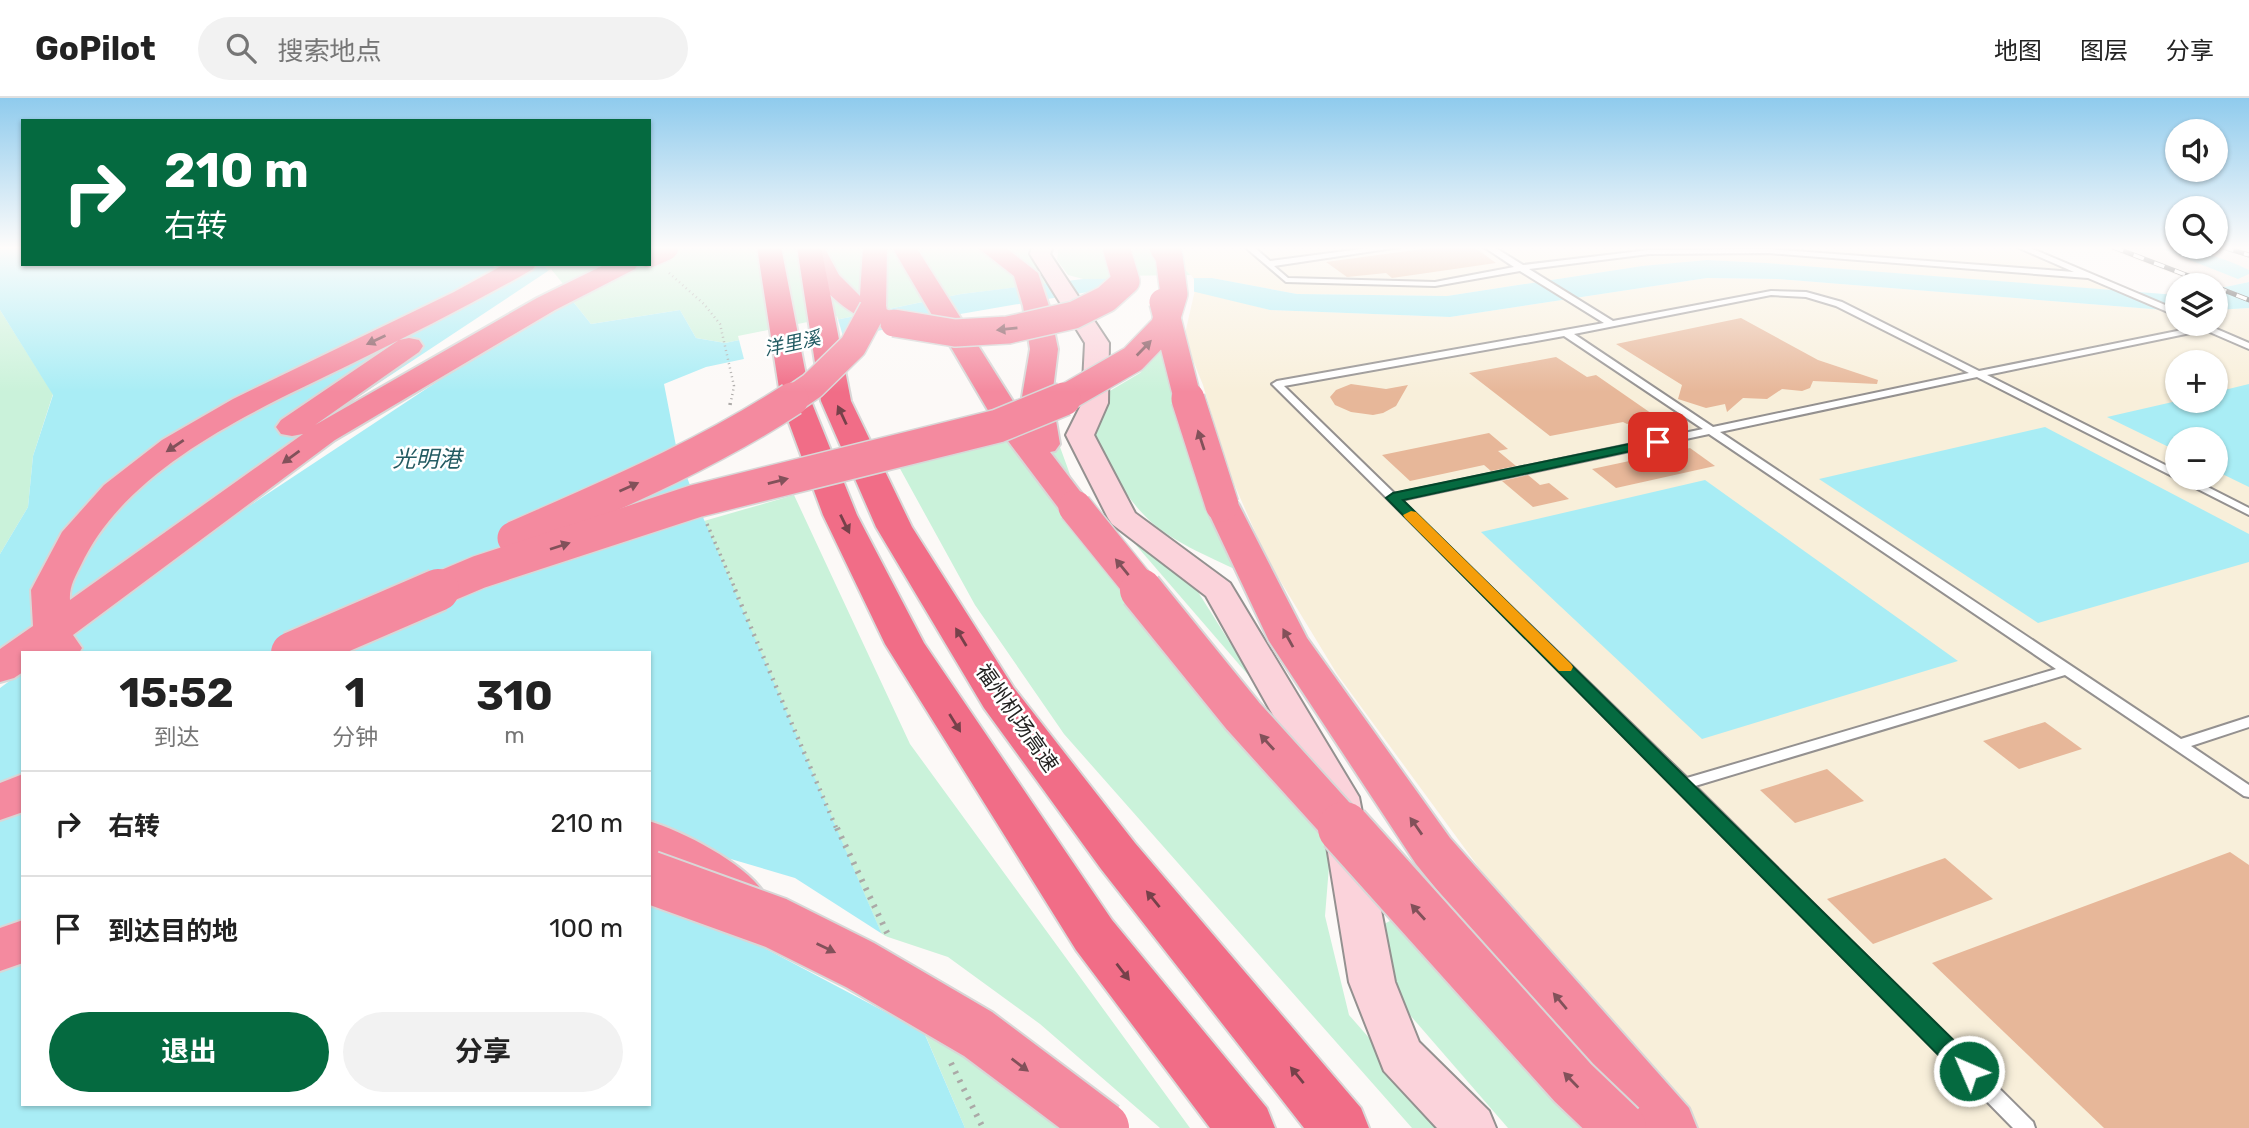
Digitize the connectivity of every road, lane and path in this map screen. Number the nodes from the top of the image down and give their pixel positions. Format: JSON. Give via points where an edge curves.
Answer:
{"nodes":[{"id":1,"x":470,"y":295,"type":"edge"},
{"id":2,"x":484,"y":295,"type":"edge"},
{"id":3,"x":527,"y":295,"type":"edge"},
{"id":4,"x":528,"y":295,"type":"edge"},
{"id":5,"x":564,"y":295,"type":"edge"},
{"id":6,"x":696,"y":295,"type":"edge"},
{"id":7,"x":777,"y":295,"type":"edge"},
{"id":8,"x":818,"y":295,"type":"edge"},
{"id":9,"x":842,"y":295,"type":"edge"},
{"id":10,"x":873,"y":295,"type":"edge"},
{"id":11,"x":933,"y":295,"type":"edge"},
{"id":12,"x":1032,"y":295,"type":"edge"},
{"id":13,"x":1067,"y":295,"type":"edge"},
{"id":14,"x":1110,"y":295,"type":"edge"},
{"id":15,"x":1159,"y":295,"type":"edge"},
{"id":16,"x":1174,"y":295,"type":"edge"},
{"id":17,"x":1565,"y":295,"type":"edge"},
{"id":18,"x":1760,"y":295,"type":"edge"},
{"id":19,"x":1817,"y":295,"type":"edge"},
{"id":20,"x":2135,"y":295,"type":"edge"},
{"id":21,"x":523,"y":298,"type":"junction"},
{"id":22,"x":2165,"y":308,"type":"edge"},
{"id":23,"x":1611,"y":324,"type":"junction"},
{"id":24,"x":1566,"y":333,"type":"junction"},
{"id":25,"x":2165,"y":334,"type":"edge"},
{"id":26,"x":2225,"y":336,"type":"edge"},
{"id":27,"x":2249,"y":346,"type":"edge"},
{"id":28,"x":1978,"y":374,"type":"junction"},
{"id":29,"x":720,"y":414,"type":"dead end"},
{"id":30,"x":1712,"y":430,"type":"junction"},
{"id":31,"x":324,"y":433,"type":"junction"},
{"id":32,"x":2165,"y":469,"type":"edge"},
{"id":33,"x":2206,"y":490,"type":"edge"},
{"id":34,"x":1393,"y":498,"type":"junction"},
{"id":35,"x":1074,"y":507,"type":"junction"},
{"id":36,"x":2249,"y":512,"type":"edge"},
{"id":37,"x":705,"y":520,"type":"dead end"},
{"id":38,"x":94,"y":600,"type":"junction"},
{"id":39,"x":25,"y":651,"type":"edge"},
{"id":40,"x":63,"y":651,"type":"edge"},
{"id":41,"x":283,"y":651,"type":"edge"},
{"id":42,"x":297,"y":651,"type":"edge"},
{"id":43,"x":21,"y":654,"type":"edge"},
{"id":44,"x":0,"y":669,"type":"edge"},
{"id":45,"x":2067,"y":670,"type":"junction"},
{"id":46,"x":2249,"y":722,"type":"edge"},
{"id":47,"x":2179,"y":745,"type":"junction"},
{"id":48,"x":1684,"y":784,"type":"junction"},
{"id":49,"x":21,"y":792,"type":"edge"},
{"id":50,"x":2249,"y":792,"type":"edge"},
{"id":51,"x":0,"y":803,"type":"edge"},
{"id":52,"x":651,"y":840,"type":"edge"},
{"id":53,"x":651,"y":878,"type":"edge"},
{"id":54,"x":776,"y":923,"type":"junction"},
{"id":55,"x":21,"y":943,"type":"edge"},
{"id":56,"x":893,"y":944,"type":"dead end"},
{"id":57,"x":0,"y":950,"type":"edge"},
{"id":58,"x":947,"y":1055,"type":"dead end"},
{"id":59,"x":983,"y":1128,"type":"edge"},
{"id":60,"x":1103,"y":1128,"type":"edge"},
{"id":61,"x":1246,"y":1128,"type":"edge"},
{"id":62,"x":1340,"y":1128,"type":"edge"},
{"id":63,"x":1471,"y":1128,"type":"edge"},
{"id":64,"x":1620,"y":1128,"type":"edge"},
{"id":65,"x":1668,"y":1128,"type":"edge"},
{"id":66,"x":2026,"y":1128,"type":"edge"}],
"edges":[{"from":1,"to":40,"type":"highway","one_way":true,"via":[[244,405],[173,447],[116,492],[75,540],[50,590],[53,638]]},
{"from":2,"to":38,"type":"highway","via":[[346,387],[248,460]]},
{"from":3,"to":21,"type":"highway"},
{"from":4,"to":21,"type":"highway"},
{"from":5,"to":31,"type":"highway"},
{"from":6,"to":29,"type":"path","via":[[720,324],[734,386],[730,404]]},
{"from":7,"to":61,"type":"highway","one_way":true,"bridge":true,"via":[[796,401],[840,515],[905,644],[1094,935]]},
{"from":62,"to":8,"type":"highway","name":"福州机场高速","one_way":true,"bridge":true,"via":[[1118,856],[999,698],[894,527],[835,401]]},
{"from":14,"to":9,"type":"highway","one_way":true,"bridge":true,"via":[[1074,315],[1045,323],[955,333],[894,323]]},
{"from":41,"to":10,"type":"highway","one_way":true,"bridge":true,"via":[[394,592],[673,467],[751,426],[813,386],[853,346],[873,309]]},
{"from":11,"to":35,"type":"highway","via":[[1015,429]]},
{"from":12,"to":35,"type":"highway","via":[[1044,349],[1037,397],[1043,441],[1055,476]]},
{"from":13,"to":63,"type":"main road","via":[[1097,342],[1095,403],[1080,435],[1123,518],[1219,590],[1339,797],[1372,982],[1396,1044],[1401,1056]]},
{"from":65,"to":15,"type":"highway","one_way":true,"bridge":true,"via":[[1433,851],[1289,641],[1222,505]]},
{"from":42,"to":16,"type":"highway","one_way":true,"bridge":true,"via":[[479,572],[696,501],[998,426],[1074,395],[1133,359],[1164,327]]},
{"from":17,"to":23,"type":"lane"},
{"from":18,"to":23,"type":"lane"},
{"from":19,"to":28,"type":"lane"},
{"from":20,"to":22,"type":"lane"},
{"from":21,"to":31,"type":"highway"},
{"from":23,"to":24,"type":"lane"},
{"from":24,"to":30,"type":"lane"},
{"from":24,"to":34,"type":"lane","via":[[1277,384]]},
{"from":25,"to":28,"type":"lane"},
{"from":26,"to":27,"type":"lane"},
{"from":28,"to":30,"type":"lane"},
{"from":28,"to":32,"type":"lane"},
{"from":30,"to":34,"type":"lane"},
{"from":30,"to":45,"type":"lane"},
{"from":31,"to":38,"type":"highway","one_way":true},
{"from":33,"to":36,"type":"lane"},
{"from":34,"to":48,"type":"lane"},
{"from":64,"to":35,"type":"highway","one_way":true,"bridge":true,"via":[[1573,1083],[1243,716]]},
{"from":37,"to":56,"type":"path","via":[[844,846]]},
{"from":38,"to":39,"type":"highway"},
{"from":43,"to":44,"type":"highway"},
{"from":45,"to":47,"type":"lane"},
{"from":45,"to":48,"type":"lane"},
{"from":46,"to":47,"type":"lane"},
{"from":47,"to":50,"type":"lane"},
{"from":48,"to":66,"type":"lane"},
{"from":49,"to":51,"type":"highway"},
{"from":52,"to":54,"type":"highway","bridge":true,"via":[[686,857]]},
{"from":53,"to":54,"type":"highway","bridge":true},
{"from":54,"to":60,"type":"highway","one_way":true,"bridge":true,"via":[[860,965],[978,1034]]},
{"from":55,"to":57,"type":"highway"},
{"from":58,"to":59,"type":"path"}]}
